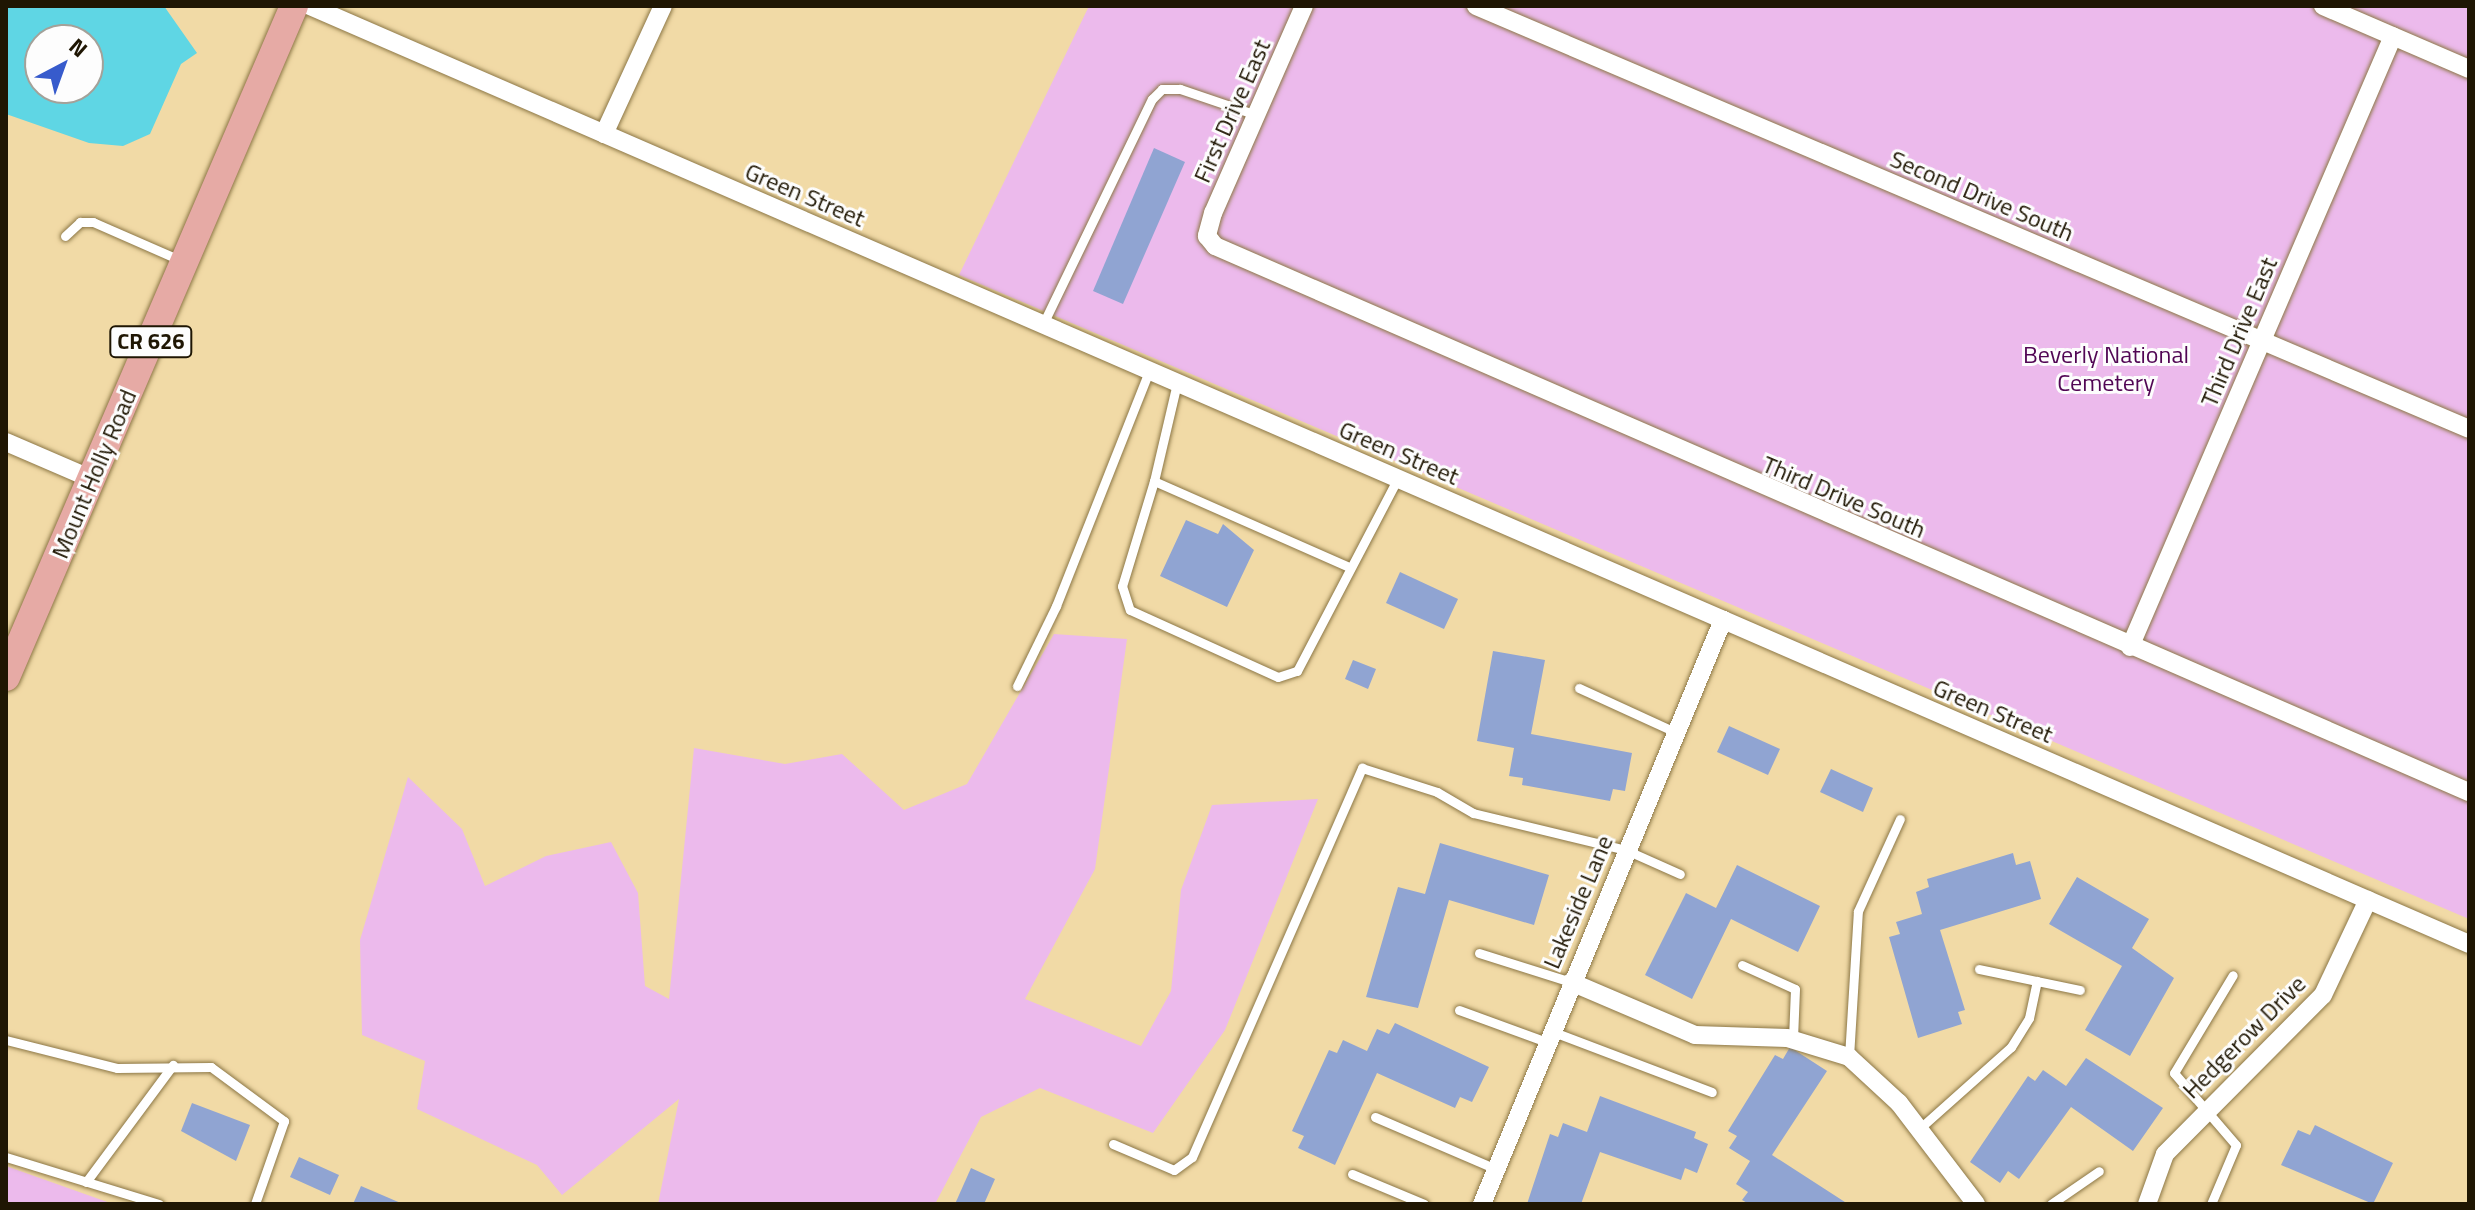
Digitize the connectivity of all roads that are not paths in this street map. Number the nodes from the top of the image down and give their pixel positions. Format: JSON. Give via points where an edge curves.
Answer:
{"nodes":[{"id":1,"x":294,"y":6,"type":"edge"},
{"id":2,"x":310,"y":6,"type":"edge"},
{"id":3,"x":663,"y":6,"type":"edge"},
{"id":4,"x":1304,"y":6,"type":"edge"},
{"id":5,"x":2323,"y":6,"type":"edge"},
{"id":6,"x":1480,"y":7,"type":"edge"},
{"id":7,"x":2393,"y":36,"type":"junction"},
{"id":8,"x":2469,"y":69,"type":"edge"},
{"id":9,"x":1257,"y":115,"type":"junction"},
{"id":10,"x":604,"y":134,"type":"junction"},
{"id":11,"x":65,"y":236,"type":"dead end"},
{"id":12,"x":1207,"y":236,"type":"joint"},
{"id":13,"x":185,"y":263,"type":"junction"},
{"id":14,"x":1043,"y":324,"type":"junction"},
{"id":15,"x":2262,"y":341,"type":"junction"},
{"id":16,"x":1149,"y":371,"type":"junction"},
{"id":17,"x":1177,"y":383,"type":"junction"},
{"id":18,"x":2469,"y":429,"type":"edge"},
{"id":19,"x":6,"y":442,"type":"edge"},
{"id":20,"x":1398,"y":478,"type":"junction"},
{"id":21,"x":92,"y":479,"type":"junction"},
{"id":22,"x":1154,"y":481,"type":"junction"},
{"id":23,"x":1347,"y":566,"type":"junction"},
{"id":24,"x":1723,"y":620,"type":"junction"},
{"id":25,"x":2130,"y":647,"type":"junction"},
{"id":26,"x":6,"y":677,"type":"edge"},
{"id":27,"x":1017,"y":686,"type":"dead end"},
{"id":28,"x":1579,"y":688,"type":"dead end"},
{"id":29,"x":1675,"y":732,"type":"junction"},
{"id":30,"x":2469,"y":792,"type":"edge"},
{"id":31,"x":1900,"y":819,"type":"dead end"},
{"id":32,"x":1626,"y":850,"type":"junction"},
{"id":33,"x":1680,"y":874,"type":"dead end"},
{"id":34,"x":2368,"y":900,"type":"junction"},
{"id":35,"x":2469,"y":944,"type":"edge"},
{"id":36,"x":1479,"y":953,"type":"dead end"},
{"id":37,"x":1742,"y":965,"type":"dead end"},
{"id":38,"x":1979,"y":969,"type":"dead end"},
{"id":39,"x":2233,"y":975,"type":"dead end"},
{"id":40,"x":2037,"y":981,"type":"junction"},
{"id":41,"x":1571,"y":982,"type":"junction"},
{"id":42,"x":2080,"y":990,"type":"dead end"},
{"id":43,"x":1459,"y":1010,"type":"dead end"},
{"id":44,"x":1549,"y":1036,"type":"junction"},
{"id":45,"x":6,"y":1040,"type":"edge"},
{"id":46,"x":1793,"y":1040,"type":"junction"},
{"id":47,"x":1849,"y":1057,"type":"junction"},
{"id":48,"x":173,"y":1065,"type":"junction"},
{"id":49,"x":1712,"y":1092,"type":"dead end"},
{"id":50,"x":2209,"y":1106,"type":"junction"},
{"id":51,"x":1375,"y":1117,"type":"dead end"},
{"id":52,"x":1919,"y":1129,"type":"junction"},
{"id":53,"x":1113,"y":1144,"type":"dead end"},
{"id":54,"x":6,"y":1157,"type":"edge"},
{"id":55,"x":1496,"y":1169,"type":"junction"},
{"id":56,"x":2099,"y":1171,"type":"dead end"},
{"id":57,"x":1352,"y":1174,"type":"dead end"},
{"id":58,"x":86,"y":1182,"type":"junction"},
{"id":59,"x":159,"y":1204,"type":"edge"},
{"id":60,"x":255,"y":1204,"type":"edge"},
{"id":61,"x":1424,"y":1204,"type":"edge"},
{"id":62,"x":1482,"y":1204,"type":"edge"},
{"id":63,"x":1976,"y":1204,"type":"edge"},
{"id":64,"x":2051,"y":1204,"type":"edge"},
{"id":65,"x":2147,"y":1204,"type":"edge"},
{"id":66,"x":2211,"y":1204,"type":"edge"}],
"edges":[{"from":1,"to":13,"type":"main road","name":"Mount Holly Road","number":"CR 626"},
{"from":2,"to":10,"type":"street","name":"Green Street"},
{"from":3,"to":10,"type":"street"},
{"from":4,"to":9,"type":"street","name":"First Drive East"},
{"from":5,"to":7,"type":"street"},
{"from":6,"to":15,"type":"street","name":"Second Drive South"},
{"from":7,"to":8,"type":"street"},
{"from":7,"to":15,"type":"street","name":"Third Drive East"},
{"from":9,"to":12,"type":"street","name":"First Drive East"},
{"from":9,"to":14,"type":"lane","via":[[1180,89],[1162,89],[1152,99]]},
{"from":10,"to":14,"type":"street","name":"Green Street"},
{"from":11,"to":13,"type":"lane","via":[[80,222],[93,222]]},
{"from":12,"to":25,"type":"street","name":"Third Drive South","via":[[1315,295]]},
{"from":13,"to":21,"type":"main road","name":"Mount Holly Road","number":"CR 626"},
{"from":14,"to":16,"type":"street","name":"Green Street"},
{"from":15,"to":18,"type":"street","name":"Second Drive South"},
{"from":15,"to":25,"type":"street","name":"Third Drive East"},
{"from":16,"to":17,"type":"street","name":"Green Street"},
{"from":16,"to":27,"type":"lane","via":[[1056,606]]},
{"from":17,"to":20,"type":"street","name":"Green Street"},
{"from":17,"to":22,"type":"lane"},
{"from":19,"to":21,"type":"street"},
{"from":20,"to":23,"type":"lane","via":[[1365,547]]},
{"from":20,"to":24,"type":"street","name":"Green Street"},
{"from":21,"to":26,"type":"main road","name":"Mount Holly Road","number":"CR 626"},
{"from":22,"to":23,"type":"lane"},
{"from":22,"to":23,"type":"lane","via":[[1122,586],[1130,610],[1263,676],[1297,671]]},
{"from":24,"to":29,"type":"street","name":"Lakeside Lane"},
{"from":24,"to":34,"type":"street","name":"Green Street"},
{"from":25,"to":30,"type":"street","name":"Third Drive South"},
{"from":28,"to":29,"type":"lane"},
{"from":29,"to":32,"type":"street","name":"Lakeside Lane"},
{"from":31,"to":47,"type":"lane","via":[[1858,911]]},
{"from":32,"to":33,"type":"lane"},
{"from":32,"to":41,"type":"street","name":"Lakeside Lane"},
{"from":32,"to":53,"type":"lane","via":[[1473,813],[1437,792],[1362,768],[1192,1157],[1174,1170]]},
{"from":34,"to":35,"type":"street","name":"Green Street"},
{"from":34,"to":50,"type":"street","name":"Hedgerow Drive","via":[[2323,995]]},
{"from":36,"to":41,"type":"lane"},
{"from":37,"to":46,"type":"lane","via":[[1795,989]]},
{"from":38,"to":40,"type":"lane"},
{"from":39,"to":50,"type":"lane","via":[[2174,1073]]},
{"from":40,"to":42,"type":"lane"},
{"from":40,"to":52,"type":"lane","via":[[2029,1018],[2011,1047]]},
{"from":41,"to":44,"type":"street","name":"Lakeside Lane"},
{"from":41,"to":46,"type":"street","via":[[1695,1035]]},
{"from":43,"to":44,"type":"lane"},
{"from":44,"to":49,"type":"lane"},
{"from":44,"to":55,"type":"street","name":"Lakeside Lane"},
{"from":45,"to":48,"type":"lane","via":[[117,1068]]},
{"from":46,"to":47,"type":"street"},
{"from":47,"to":52,"type":"street"},
{"from":48,"to":58,"type":"lane"},
{"from":48,"to":60,"type":"lane","via":[[211,1067],[284,1121]]},
{"from":50,"to":65,"type":"street","name":"Hedgerow Drive","via":[[2165,1154]]},
{"from":50,"to":66,"type":"lane","via":[[2236,1145]]},
{"from":51,"to":55,"type":"lane"},
{"from":52,"to":63,"type":"street"},
{"from":54,"to":58,"type":"lane"},
{"from":55,"to":62,"type":"street","name":"Lakeside Lane"},
{"from":56,"to":64,"type":"lane"},
{"from":57,"to":61,"type":"lane"},
{"from":58,"to":59,"type":"lane"}]}
